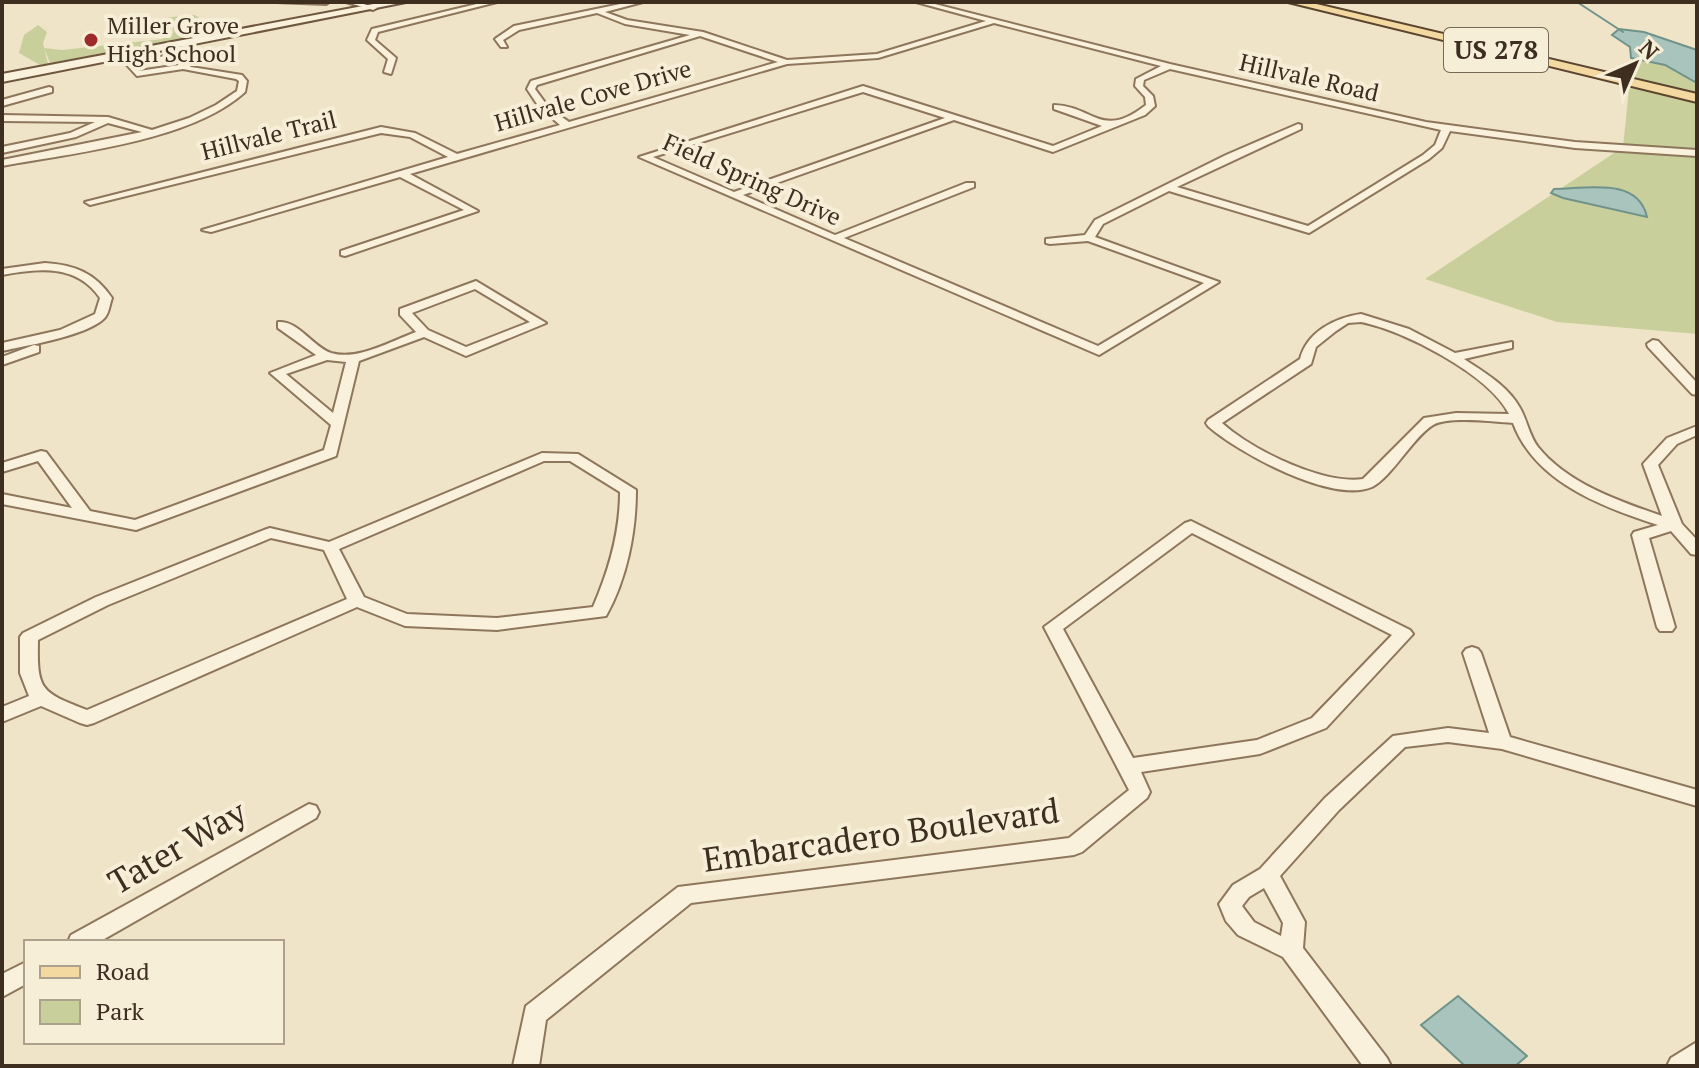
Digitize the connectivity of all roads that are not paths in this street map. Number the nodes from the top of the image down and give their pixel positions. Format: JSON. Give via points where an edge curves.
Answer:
{"nodes":[{"id":1,"x":279,"y":2,"type":"edge"},
{"id":2,"x":326,"y":2,"type":"edge"},
{"id":3,"x":349,"y":2,"type":"edge"},
{"id":4,"x":401,"y":2,"type":"edge"},
{"id":5,"x":494,"y":2,"type":"edge"},
{"id":6,"x":640,"y":2,"type":"edge"},
{"id":7,"x":919,"y":2,"type":"edge"},
{"id":8,"x":1294,"y":2,"type":"edge"},
{"id":9,"x":373,"y":8,"type":"junction"},
{"id":10,"x":595,"y":10,"type":"junction"},
{"id":11,"x":994,"y":21,"type":"junction"},
{"id":12,"x":700,"y":34,"type":"junction"},
{"id":13,"x":504,"y":45,"type":"dead end"},
{"id":14,"x":786,"y":62,"type":"junction"},
{"id":15,"x":185,"y":66,"type":"junction"},
{"id":16,"x":1169,"y":66,"type":"junction"},
{"id":17,"x":388,"y":72,"type":"dead end"},
{"id":18,"x":2,"y":78,"type":"edge"},
{"id":19,"x":49,"y":90,"type":"dead end"},
{"id":20,"x":1697,"y":98,"type":"edge"},
{"id":21,"x":14,"y":100,"type":"junction"},
{"id":22,"x":2,"y":103,"type":"edge"},
{"id":23,"x":1057,"y":107,"type":"dead end"},
{"id":24,"x":4,"y":118,"type":"edge"},
{"id":25,"x":952,"y":118,"type":"junction"},
{"id":26,"x":108,"y":120,"type":"junction"},
{"id":27,"x":567,"y":125,"type":"junction"},
{"id":28,"x":1110,"y":126,"type":"junction"},
{"id":29,"x":1298,"y":127,"type":"dead end"},
{"id":30,"x":1446,"y":129,"type":"junction"},
{"id":31,"x":148,"y":131,"type":"junction"},
{"id":32,"x":73,"y":135,"type":"junction"},
{"id":33,"x":91,"y":146,"type":"junction"},
{"id":34,"x":2,"y":150,"type":"edge"},
{"id":35,"x":1697,"y":153,"type":"edge"},
{"id":36,"x":455,"y":157,"type":"junction"},
{"id":37,"x":2,"y":163,"type":"edge"},
{"id":38,"x":400,"y":173,"type":"junction"},
{"id":39,"x":970,"y":185,"type":"dead end"},
{"id":40,"x":1171,"y":188,"type":"junction"},
{"id":41,"x":734,"y":195,"type":"junction"},
{"id":42,"x":90,"y":202,"type":"dead end"},
{"id":43,"x":207,"y":230,"type":"dead end"},
{"id":44,"x":836,"y":238,"type":"junction"},
{"id":45,"x":1089,"y":238,"type":"junction"},
{"id":46,"x":1050,"y":241,"type":"dead end"},
{"id":47,"x":345,"y":253,"type":"dead end"},
{"id":48,"x":2,"y":272,"type":"edge"},
{"id":49,"x":282,"y":325,"type":"dead end"},
{"id":50,"x":424,"y":333,"type":"junction"},
{"id":51,"x":48,"y":339,"type":"junction"},
{"id":52,"x":1653,"y":344,"type":"dead end"},
{"id":53,"x":1507,"y":345,"type":"dead end"},
{"id":54,"x":2,"y":347,"type":"edge"},
{"id":55,"x":326,"y":356,"type":"junction"},
{"id":56,"x":1456,"y":357,"type":"junction"},
{"id":57,"x":353,"y":359,"type":"junction"},
{"id":58,"x":2,"y":361,"type":"edge"},
{"id":59,"x":1697,"y":391,"type":"edge"},
{"id":60,"x":1519,"y":419,"type":"junction"},
{"id":61,"x":338,"y":424,"type":"junction"},
{"id":62,"x":1697,"y":430,"type":"edge"},
{"id":63,"x":2,"y":468,"type":"edge"},
{"id":64,"x":2,"y":499,"type":"edge"},
{"id":65,"x":85,"y":515,"type":"junction"},
{"id":66,"x":1675,"y":525,"type":"junction"},
{"id":67,"x":330,"y":547,"type":"junction"},
{"id":68,"x":1697,"y":550,"type":"edge"},
{"id":69,"x":357,"y":601,"type":"junction"},
{"id":70,"x":1666,"y":627,"type":"dead end"},
{"id":71,"x":1472,"y":653,"type":"dead end"},
{"id":72,"x":39,"y":699,"type":"junction"},
{"id":73,"x":2,"y":715,"type":"edge"},
{"id":74,"x":1502,"y":742,"type":"junction"},
{"id":75,"x":1128,"y":766,"type":"junction"},
{"id":76,"x":1697,"y":798,"type":"edge"},
{"id":77,"x":309,"y":812,"type":"dead end"},
{"id":78,"x":1268,"y":875,"type":"junction"},
{"id":79,"x":83,"y":940,"type":"edge"},
{"id":80,"x":1291,"y":950,"type":"junction"},
{"id":81,"x":24,"y":973,"type":"edge"},
{"id":82,"x":2,"y":986,"type":"edge"},
{"id":83,"x":1697,"y":1054,"type":"edge"},
{"id":84,"x":526,"y":1066,"type":"edge"},
{"id":85,"x":1378,"y":1066,"type":"edge"},
{"id":86,"x":1680,"y":1066,"type":"edge"}],
"edges":[{"from":1,"to":2,"type":"street"},
{"from":3,"to":9,"type":"street"},
{"from":4,"to":9,"type":"main road"},
{"from":5,"to":17,"type":"street","via":[[375,31],[371,40],[392,58]]},
{"from":6,"to":10,"type":"street"},
{"from":7,"to":11,"type":"street","name":"Hillvale Road"},
{"from":8,"to":20,"type":"main road","number":"US 278"},
{"from":9,"to":18,"type":"main road"},
{"from":10,"to":12,"type":"street","via":[[625,22]]},
{"from":10,"to":13,"type":"street","via":[[508,31],[499,39]]},
{"from":11,"to":14,"type":"street","name":"Hillvale Cove Drive","via":[[864,59]]},
{"from":11,"to":16,"type":"street","name":"Hillvale Road"},
{"from":12,"to":14,"type":"street"},
{"from":12,"to":27,"type":"street","via":[[534,83],[535,97]]},
{"from":14,"to":27,"type":"street","name":"Hillvale Cove Drive"},
{"from":15,"to":15,"type":"street","via":[[137,74],[130,64],[175,56]]},
{"from":15,"to":31,"type":"street","via":[[239,77],[241,92],[213,111]]},
{"from":16,"to":28,"type":"street","name":"Field Spring Drive","via":[[1140,79],[1151,106]]},
{"from":16,"to":30,"type":"street","name":"Hillvale Road"},
{"from":19,"to":21,"type":"street"},
{"from":21,"to":22,"type":"street"},
{"from":21,"to":24,"type":"street","via":[[17,109]]},
{"from":23,"to":28,"type":"street"},
{"from":24,"to":26,"type":"street"},
{"from":25,"to":28,"type":"street","name":"Field Spring Drive","via":[[1053,149]]},
{"from":25,"to":41,"type":"street"},
{"from":25,"to":41,"type":"street","name":"Field Spring Drive","via":[[863,89],[644,157]]},
{"from":26,"to":31,"type":"street"},
{"from":26,"to":32,"type":"street"},
{"from":27,"to":36,"type":"street","name":"Hillvale Cove Drive"},
{"from":29,"to":40,"type":"street"},
{"from":30,"to":35,"type":"street","name":"Hillvale Road"},
{"from":30,"to":40,"type":"street","via":[[1439,146],[1426,157],[1309,230]]},
{"from":31,"to":33,"type":"street"},
{"from":32,"to":33,"type":"street"},
{"from":32,"to":34,"type":"street"},
{"from":33,"to":37,"type":"street"},
{"from":36,"to":38,"type":"street","name":"Hillvale Cove Drive"},
{"from":36,"to":42,"type":"street","name":"Hillvale Trail","via":[[412,135],[381,130]]},
{"from":38,"to":43,"type":"street","name":"Hillvale Cove Drive"},
{"from":38,"to":47,"type":"street","via":[[473,211]]},
{"from":39,"to":44,"type":"street"},
{"from":40,"to":45,"type":"street","via":[[1099,222]]},
{"from":41,"to":44,"type":"street","name":"Field Spring Drive"},
{"from":44,"to":45,"type":"street","name":"Field Spring Drive","via":[[1099,351],[1213,282]]},
{"from":45,"to":46,"type":"street","name":"Field Spring Drive"},
{"from":48,"to":51,"type":"street","via":[[61,268],[100,287],[106,298],[100,316]]},
{"from":49,"to":55,"type":"street"},
{"from":50,"to":50,"type":"street","via":[[466,352],[540,323],[476,285],[404,312]]},
{"from":50,"to":57,"type":"street"},
{"from":51,"to":54,"type":"street"},
{"from":51,"to":58,"type":"street"},
{"from":52,"to":59,"type":"street"},
{"from":53,"to":56,"type":"street"},
{"from":55,"to":57,"type":"street"},
{"from":55,"to":61,"type":"street","via":[[277,373]]},
{"from":56,"to":60,"type":"street","via":[[1506,398]]},
{"from":56,"to":60,"type":"street","via":[[1369,320],[1345,320],[1310,345],[1306,361],[1213,423],[1247,449],[1341,485],[1368,483],[1429,421]]},
{"from":57,"to":61,"type":"street"},
{"from":60,"to":66,"type":"street","via":[[1521,433],[1535,452],[1570,480],[1622,508]]},
{"from":61,"to":65,"type":"street","via":[[331,453],[278,475],[136,525]]},
{"from":62,"to":66,"type":"street","via":[[1672,441],[1650,464]]},
{"from":63,"to":65,"type":"street","via":[[41,455]]},
{"from":64,"to":65,"type":"street"},
{"from":66,"to":68,"type":"street"},
{"from":66,"to":70,"type":"street","via":[[1640,535]]},
{"from":67,"to":69,"type":"street"},
{"from":67,"to":69,"type":"street","via":[[542,457],[573,457],[628,490],[620,566],[600,612],[497,624],[405,620]]},
{"from":67,"to":72,"type":"street","via":[[270,533],[102,601],[29,637],[28,679]]},
{"from":69,"to":72,"type":"street","via":[[87,718]]},
{"from":71,"to":74,"type":"street"},
{"from":72,"to":73,"type":"street"},
{"from":74,"to":76,"type":"street"},
{"from":74,"to":78,"type":"street","via":[[1448,735],[1400,741],[1332,804]]},
{"from":75,"to":75,"type":"street","name":"Embarcadero Boulevard","via":[[1260,747],[1319,723],[1404,634],[1191,526],[1053,627]]},
{"from":75,"to":84,"type":"street","name":"Embarcadero Boulevard","via":[[1140,792],[1074,846],[686,894],[535,1014]]},
{"from":77,"to":79,"type":"street","name":"Tater Way"},
{"from":78,"to":80,"type":"street","via":[[1294,922]]},
{"from":78,"to":80,"type":"street","via":[[1230,904],[1247,931]]},
{"from":80,"to":85,"type":"street"},
{"from":81,"to":82,"type":"street"},
{"from":83,"to":86,"type":"street"}]}
